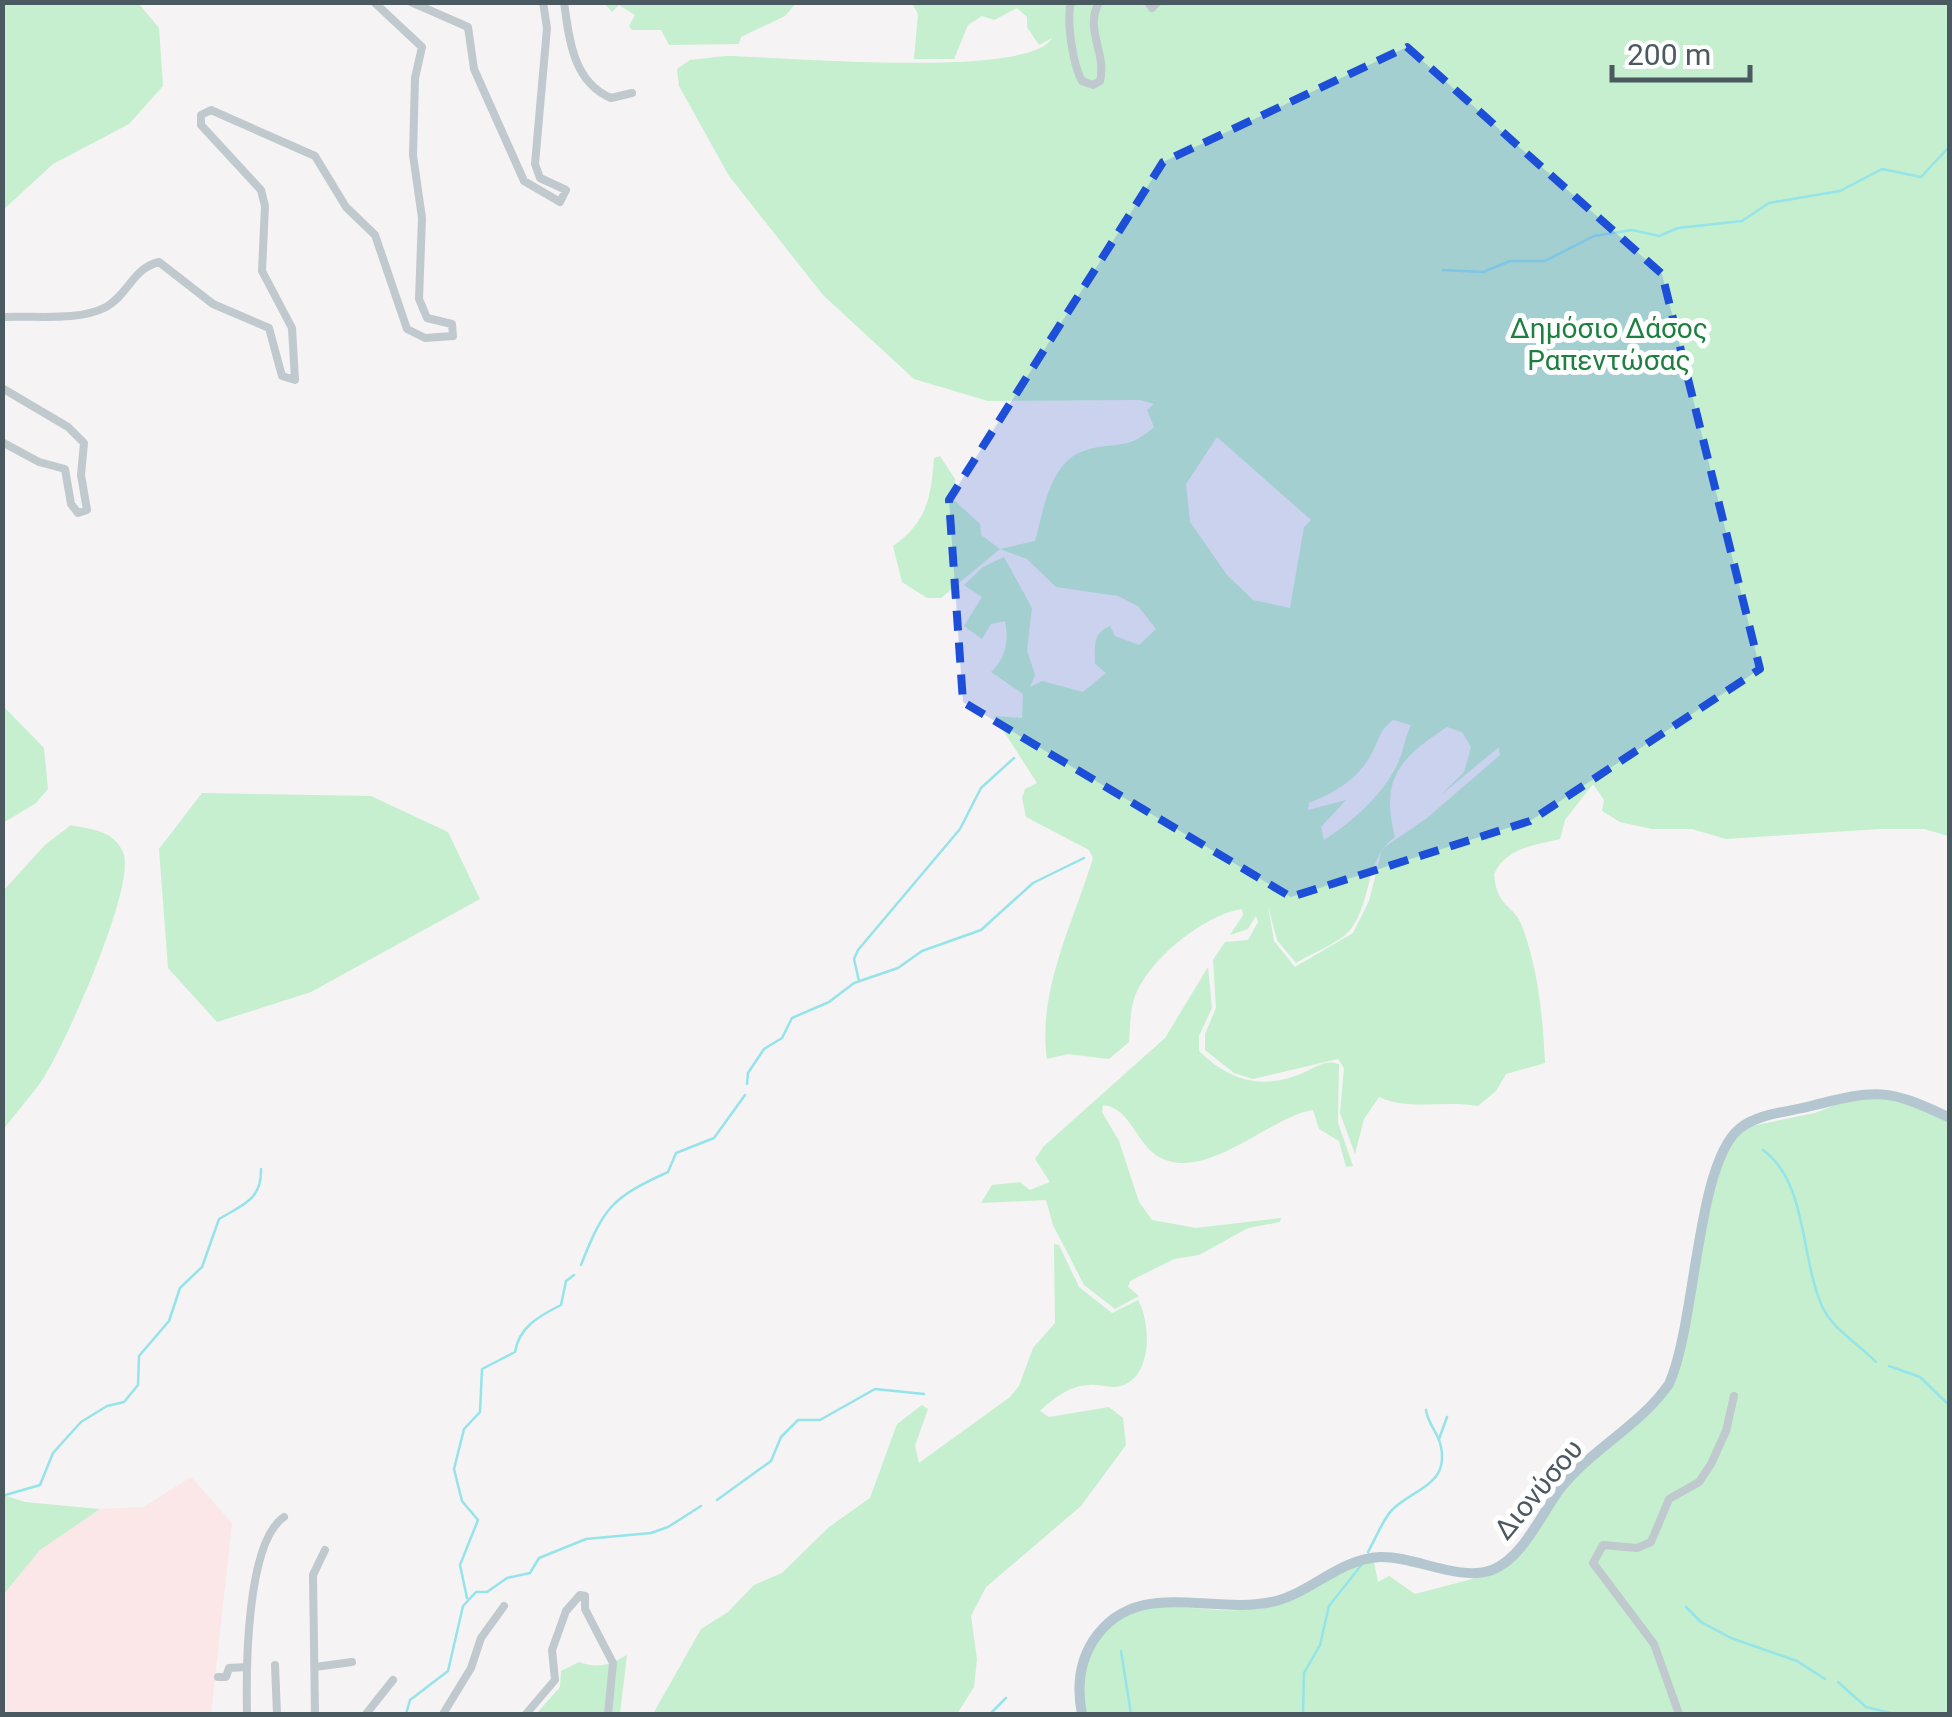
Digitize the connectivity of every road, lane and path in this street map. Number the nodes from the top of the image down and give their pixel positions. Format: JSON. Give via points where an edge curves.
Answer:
{"nodes":[{"id":1,"x":374,"y":2,"type":"edge"},
{"id":2,"x":411,"y":2,"type":"edge"},
{"id":3,"x":543,"y":2,"type":"edge"},
{"id":4,"x":564,"y":2,"type":"edge"},
{"id":5,"x":1071,"y":2,"type":"edge"},
{"id":6,"x":1099,"y":2,"type":"edge"},
{"id":7,"x":1148,"y":2,"type":"edge"},
{"id":8,"x":1158,"y":2,"type":"edge"},
{"id":9,"x":632,"y":93,"type":"dead end"},
{"id":10,"x":2,"y":317,"type":"edge"},
{"id":11,"x":2,"y":388,"type":"edge"},
{"id":12,"x":2,"y":442,"type":"edge"},
{"id":13,"x":1950,"y":1118,"type":"edge"},
{"id":14,"x":1734,"y":1396,"type":"dead end"},
{"id":15,"x":284,"y":1517,"type":"dead end"},
{"id":16,"x":325,"y":1550,"type":"dead end"},
{"id":17,"x":504,"y":1606,"type":"dead end"},
{"id":18,"x":352,"y":1662,"type":"dead end"},
{"id":19,"x":276,"y":1666,"type":"dead end"},
{"id":20,"x":246,"y":1667,"type":"junction"},
{"id":21,"x":315,"y":1667,"type":"junction"},
{"id":22,"x":218,"y":1678,"type":"dead end"},
{"id":23,"x":393,"y":1680,"type":"dead end"},
{"id":24,"x":247,"y":1714,"type":"edge"},
{"id":25,"x":276,"y":1714,"type":"edge"},
{"id":26,"x":314,"y":1714,"type":"edge"},
{"id":27,"x":366,"y":1714,"type":"edge"},
{"id":28,"x":442,"y":1714,"type":"edge"},
{"id":29,"x":526,"y":1714,"type":"edge"},
{"id":30,"x":608,"y":1714,"type":"edge"},
{"id":31,"x":1082,"y":1714,"type":"edge"},
{"id":32,"x":1680,"y":1714,"type":"edge"}],
"edges":[{"from":1,"to":10,"type":"street","via":[[422,48],[413,155],[422,218],[419,304],[428,319],[452,324],[453,336],[441,340],[410,332],[375,234],[346,208],[315,156],[210,110],[201,125],[262,194],[262,271],[290,325],[295,380],[281,374],[269,328],[213,304],[159,262],[99,310]]},
{"from":2,"to":3,"type":"street","via":[[468,27],[474,68],[524,181],[560,202],[566,190],[540,178],[535,160],[547,23]]},
{"from":4,"to":9,"type":"street","via":[[570,47],[590,86],[611,98]]},
{"from":5,"to":6,"type":"street","via":[[1067,23],[1077,71],[1093,86],[1103,66],[1093,28]]},
{"from":7,"to":8,"type":"street","via":[[1152,8]]},
{"from":11,"to":12,"type":"street","via":[[68,426],[84,443],[87,510],[73,508],[62,467]]},
{"from":13,"to":31,"type":"main road","name":"Διονύσου","via":[[1868,1091],[1759,1118],[1736,1132],[1716,1173],[1668,1384],[1574,1472],[1498,1567],[1475,1573],[1375,1558],[1270,1602],[1136,1604],[1111,1619],[1090,1646],[1080,1677]]},
{"from":14,"to":32,"type":"street","via":[[1712,1464],[1698,1484],[1668,1499],[1652,1542],[1630,1549],[1603,1545],[1593,1564],[1654,1644]]},
{"from":15,"to":20,"type":"street","via":[[269,1538],[246,1622]]},
{"from":16,"to":21,"type":"street","via":[[313,1575]]},
{"from":17,"to":28,"type":"street"},
{"from":18,"to":21,"type":"street"},
{"from":19,"to":25,"type":"street"},
{"from":20,"to":22,"type":"street","via":[[229,1668],[228,1676]]},
{"from":20,"to":24,"type":"street"},
{"from":21,"to":26,"type":"street"},
{"from":23,"to":27,"type":"street"},
{"from":29,"to":30,"type":"street","via":[[555,1680],[552,1650],[566,1611],[580,1595],[613,1663]]}]}
